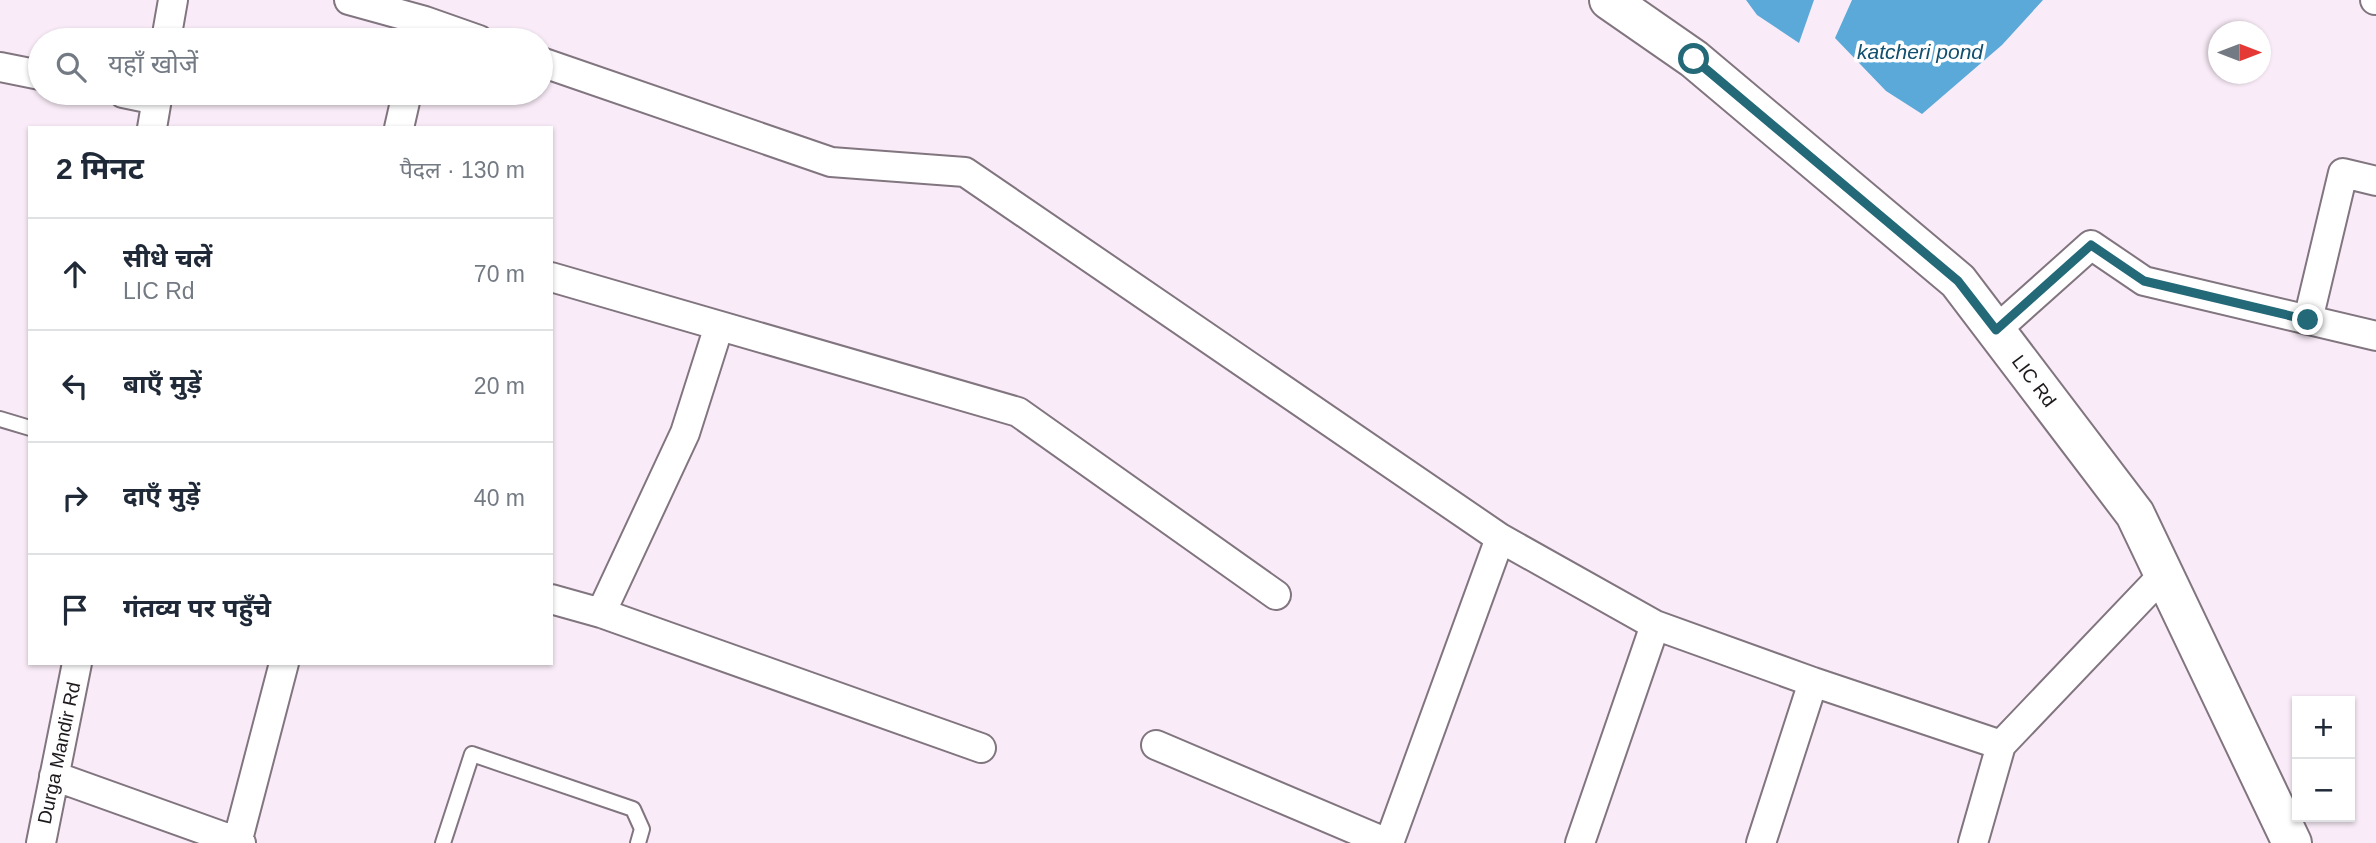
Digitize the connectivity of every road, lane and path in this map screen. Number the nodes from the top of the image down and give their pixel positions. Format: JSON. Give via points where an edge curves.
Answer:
{"nodes":[{"id":1,"x":173,"y":0,"type":"edge"},
{"id":2,"x":349,"y":0,"type":"edge"},
{"id":3,"x":1609,"y":0,"type":"edge"},
{"id":4,"x":168,"y":28,"type":"edge"},
{"id":5,"x":416,"y":28,"type":"edge"},
{"id":6,"x":553,"y":66,"type":"edge"},
{"id":7,"x":0,"y":67,"type":"edge"},
{"id":8,"x":28,"y":73,"type":"edge"},
{"id":9,"x":156,"y":105,"type":"edge"},
{"id":10,"x":404,"y":105,"type":"edge"},
{"id":11,"x":152,"y":126,"type":"edge"},
{"id":12,"x":399,"y":126,"type":"edge"},
{"id":13,"x":2376,"y":181,"type":"edge"},
{"id":14,"x":553,"y":278,"type":"edge"},
{"id":15,"x":2308,"y":320,"type":"junction"},
{"id":16,"x":719,"y":326,"type":"junction"},
{"id":17,"x":1996,"y":330,"type":"junction"},
{"id":18,"x":2376,"y":336,"type":"edge"},
{"id":19,"x":0,"y":419,"type":"edge"},
{"id":20,"x":28,"y":427,"type":"edge"},
{"id":21,"x":1500,"y":538,"type":"junction"},
{"id":22,"x":2164,"y":574,"type":"junction"},
{"id":23,"x":1276,"y":595,"type":"dead end"},
{"id":24,"x":553,"y":600,"type":"edge"},
{"id":25,"x":601,"y":613,"type":"junction"},
{"id":26,"x":1655,"y":625,"type":"junction"},
{"id":27,"x":77,"y":665,"type":"edge"},
{"id":28,"x":284,"y":665,"type":"edge"},
{"id":29,"x":1813,"y":682,"type":"junction"},
{"id":30,"x":1156,"y":745,"type":"dead end"},
{"id":31,"x":2001,"y":745,"type":"junction"},
{"id":32,"x":981,"y":748,"type":"dead end"},
{"id":33,"x":54,"y":776,"type":"junction"},
{"id":34,"x":41,"y":843,"type":"edge"},
{"id":35,"x":239,"y":843,"type":"edge"},
{"id":36,"x":443,"y":843,"type":"edge"},
{"id":37,"x":638,"y":843,"type":"edge"},
{"id":38,"x":1388,"y":843,"type":"edge"},
{"id":39,"x":1580,"y":843,"type":"edge"},
{"id":40,"x":1761,"y":843,"type":"edge"},
{"id":41,"x":1973,"y":843,"type":"edge"},
{"id":42,"x":2292,"y":843,"type":"edge"}],
"edges":[{"from":1,"to":4,"type":"street"},
{"from":2,"to":5,"type":"street"},
{"from":3,"to":17,"type":"main road","name":"LIC Rd","via":[[1694,59],[1958,281]]},
{"from":6,"to":21,"type":"street","via":[[831,162],[965,172]]},
{"from":7,"to":8,"type":"street"},
{"from":9,"to":11,"type":"street"},
{"from":10,"to":12,"type":"street"},
{"from":13,"to":15,"type":"street","via":[[2343,173]]},
{"from":14,"to":16,"type":"street"},
{"from":15,"to":17,"type":"street","via":[[2144,281],[2091,245]]},
{"from":15,"to":18,"type":"street"},
{"from":16,"to":23,"type":"street","via":[[1018,412]]},
{"from":16,"to":25,"type":"street","via":[[685,433]]},
{"from":17,"to":22,"type":"main road","name":"LIC Rd","via":[[2135,514]]},
{"from":19,"to":20,"type":"lane"},
{"from":21,"to":26,"type":"street"},
{"from":21,"to":38,"type":"street"},
{"from":22,"to":31,"type":"street"},
{"from":22,"to":42,"type":"main road","name":"LIC Rd"},
{"from":24,"to":25,"type":"street"},
{"from":25,"to":32,"type":"street"},
{"from":26,"to":29,"type":"street"},
{"from":26,"to":39,"type":"street"},
{"from":27,"to":33,"type":"street","name":"Durga Mandir Rd"},
{"from":28,"to":35,"type":"street"},
{"from":29,"to":31,"type":"street"},
{"from":29,"to":40,"type":"street"},
{"from":30,"to":38,"type":"street"},
{"from":31,"to":41,"type":"street"},
{"from":33,"to":34,"type":"street","name":"Durga Mandir Rd"},
{"from":33,"to":35,"type":"street"},
{"from":36,"to":37,"type":"lane","via":[[472,754],[633,809],[642,829]]}]}
